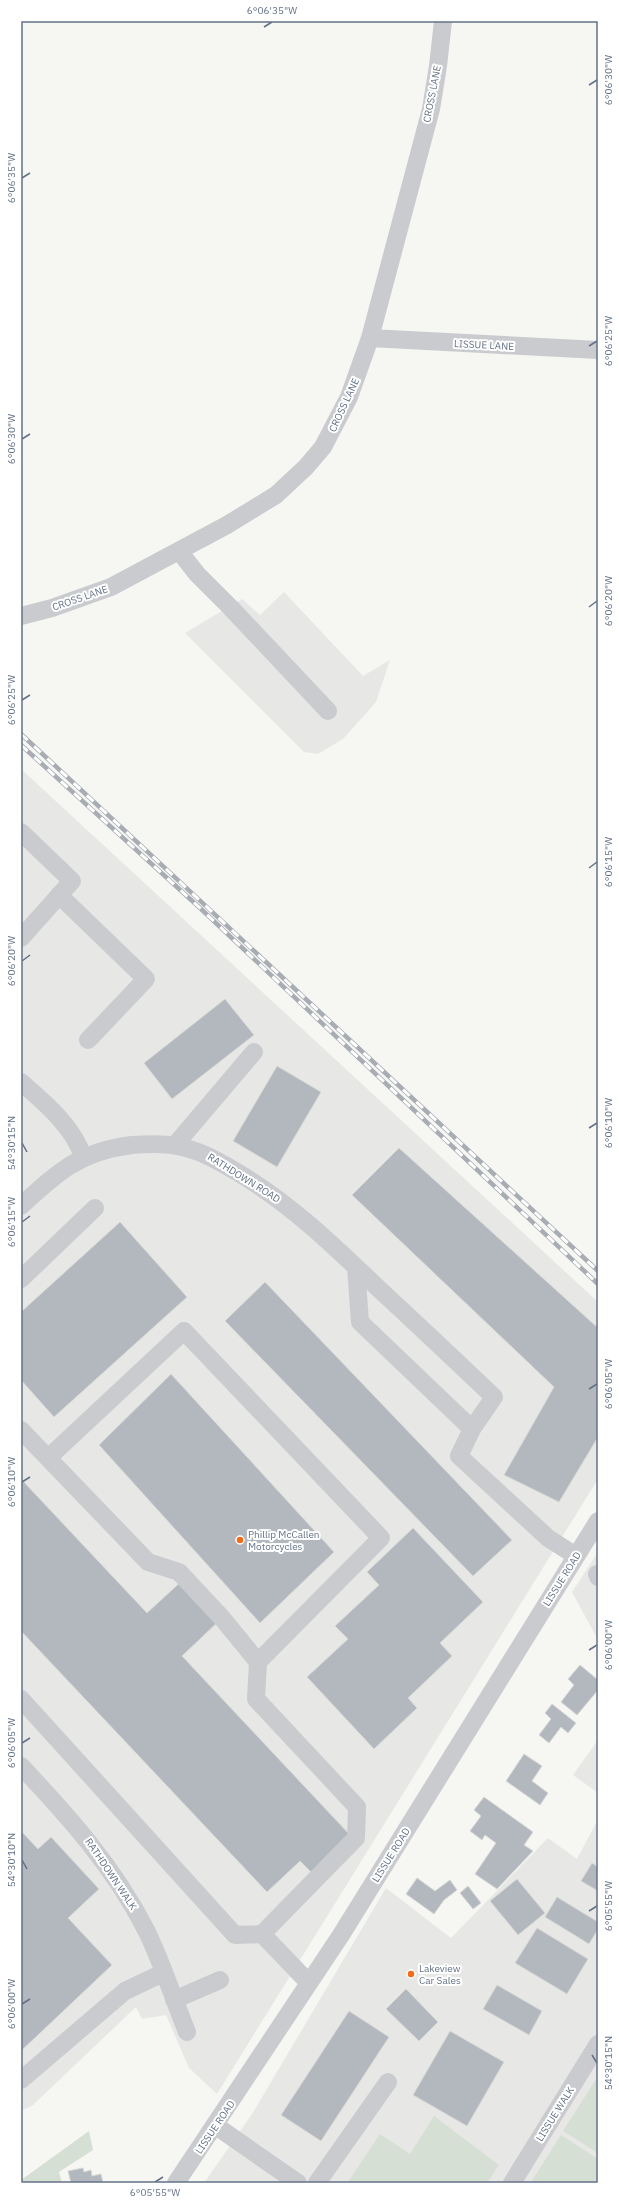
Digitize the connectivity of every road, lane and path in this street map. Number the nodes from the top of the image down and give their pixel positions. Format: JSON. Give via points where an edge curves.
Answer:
{"nodes":[{"id":1,"x":443,"y":21,"type":"edge"},
{"id":2,"x":370,"y":338,"type":"junction"},
{"id":3,"x":598,"y":350,"type":"edge"},
{"id":4,"x":179,"y":552,"type":"junction"},
{"id":5,"x":21,"y":616,"type":"edge"},
{"id":6,"x":328,"y":710,"type":"dead end"},
{"id":7,"x":21,"y":832,"type":"edge"},
{"id":8,"x":59,"y":895,"type":"junction"},
{"id":9,"x":21,"y":936,"type":"edge"},
{"id":10,"x":88,"y":1040,"type":"dead end"},
{"id":11,"x":254,"y":1052,"type":"dead end"},
{"id":12,"x":21,"y":1082,"type":"edge"},
{"id":13,"x":175,"y":1145,"type":"junction"},
{"id":14,"x":83,"y":1157,"type":"junction"},
{"id":15,"x":21,"y":1206,"type":"edge"},
{"id":16,"x":95,"y":1208,"type":"dead end"},
{"id":17,"x":356,"y":1267,"type":"junction"},
{"id":18,"x":21,"y":1279,"type":"edge"},
{"id":19,"x":472,"y":1429,"type":"junction"},
{"id":20,"x":21,"y":1430,"type":"edge"},
{"id":21,"x":48,"y":1458,"type":"junction"},
{"id":22,"x":598,"y":1521,"type":"edge"},
{"id":23,"x":576,"y":1556,"type":"junction"},
{"id":24,"x":258,"y":1662,"type":"junction"},
{"id":25,"x":21,"y":1699,"type":"edge"},
{"id":26,"x":21,"y":1766,"type":"edge"},
{"id":27,"x":262,"y":1934,"type":"junction"},
{"id":28,"x":163,"y":1973,"type":"junction"},
{"id":29,"x":220,"y":1980,"type":"dead end"},
{"id":30,"x":309,"y":1983,"type":"junction"},
{"id":31,"x":174,"y":2000,"type":"junction"},
{"id":32,"x":186,"y":2032,"type":"dead end"},
{"id":33,"x":598,"y":2044,"type":"edge"},
{"id":34,"x":21,"y":2080,"type":"edge"},
{"id":35,"x":388,"y":2082,"type":"dead end"},
{"id":36,"x":216,"y":2126,"type":"junction"},
{"id":37,"x":176,"y":2183,"type":"edge"},
{"id":38,"x":298,"y":2183,"type":"edge"},
{"id":39,"x":318,"y":2183,"type":"edge"},
{"id":40,"x":512,"y":2183,"type":"edge"}],
"edges":[{"from":1,"to":2,"type":"street","name":"CROSS LANE","via":[[430,110]]},
{"from":2,"to":3,"type":"street","name":"LISSUE LANE"},
{"from":2,"to":4,"type":"street","name":"CROSS LANE","via":[[338,420],[323,447],[306,467],[270,499]]},
{"from":4,"to":5,"type":"street","name":"CROSS LANE","via":[[111,587]]},
{"from":4,"to":6,"type":"street"},
{"from":7,"to":8,"type":"street","via":[[72,881]]},
{"from":8,"to":9,"type":"street"},
{"from":8,"to":10,"type":"street","via":[[146,979]]},
{"from":11,"to":13,"type":"street"},
{"from":12,"to":14,"type":"street","via":[[57,1116],[80,1148]]},
{"from":13,"to":14,"type":"street","name":"RATHDOWN ROAD","via":[[144,1144]]},
{"from":13,"to":17,"type":"street","name":"RATHDOWN ROAD","via":[[210,1156],[280,1200]]},
{"from":14,"to":15,"type":"street","name":"RATHDOWN ROAD","via":[[45,1183]]},
{"from":16,"to":18,"type":"street"},
{"from":17,"to":19,"type":"street","via":[[360,1322]]},
{"from":17,"to":19,"type":"street","name":"RATHDOWN ROAD","via":[[494,1397]]},
{"from":19,"to":23,"type":"street","via":[[459,1456],[548,1538]]},
{"from":20,"to":21,"type":"street"},
{"from":21,"to":24,"type":"street","via":[[148,1562],[179,1572]]},
{"from":21,"to":24,"type":"street","via":[[184,1331],[381,1538]]},
{"from":22,"to":23,"type":"street","name":"LISSUE ROAD"},
{"from":23,"to":30,"type":"street","name":"LISSUE ROAD"},
{"from":24,"to":27,"type":"street","via":[[256,1699],[357,1807],[356,1838]]},
{"from":25,"to":27,"type":"street","via":[[235,1935]]},
{"from":26,"to":28,"type":"street","name":"RATHDOWN WALK","via":[[69,1817],[106,1865],[131,1902],[147,1932]]},
{"from":27,"to":30,"type":"street"},
{"from":28,"to":31,"type":"street","name":"RATHDOWN WALK"},
{"from":28,"to":34,"type":"street","via":[[125,1991]]},
{"from":29,"to":31,"type":"street"},
{"from":30,"to":36,"type":"street","name":"LISSUE ROAD"},
{"from":31,"to":32,"type":"street","name":"RATHDOWN WALK"},
{"from":33,"to":40,"type":"street","name":"LISSUE WALK"},
{"from":35,"to":39,"type":"street"},
{"from":36,"to":37,"type":"street","name":"LISSUE ROAD"},
{"from":36,"to":38,"type":"street"}]}
